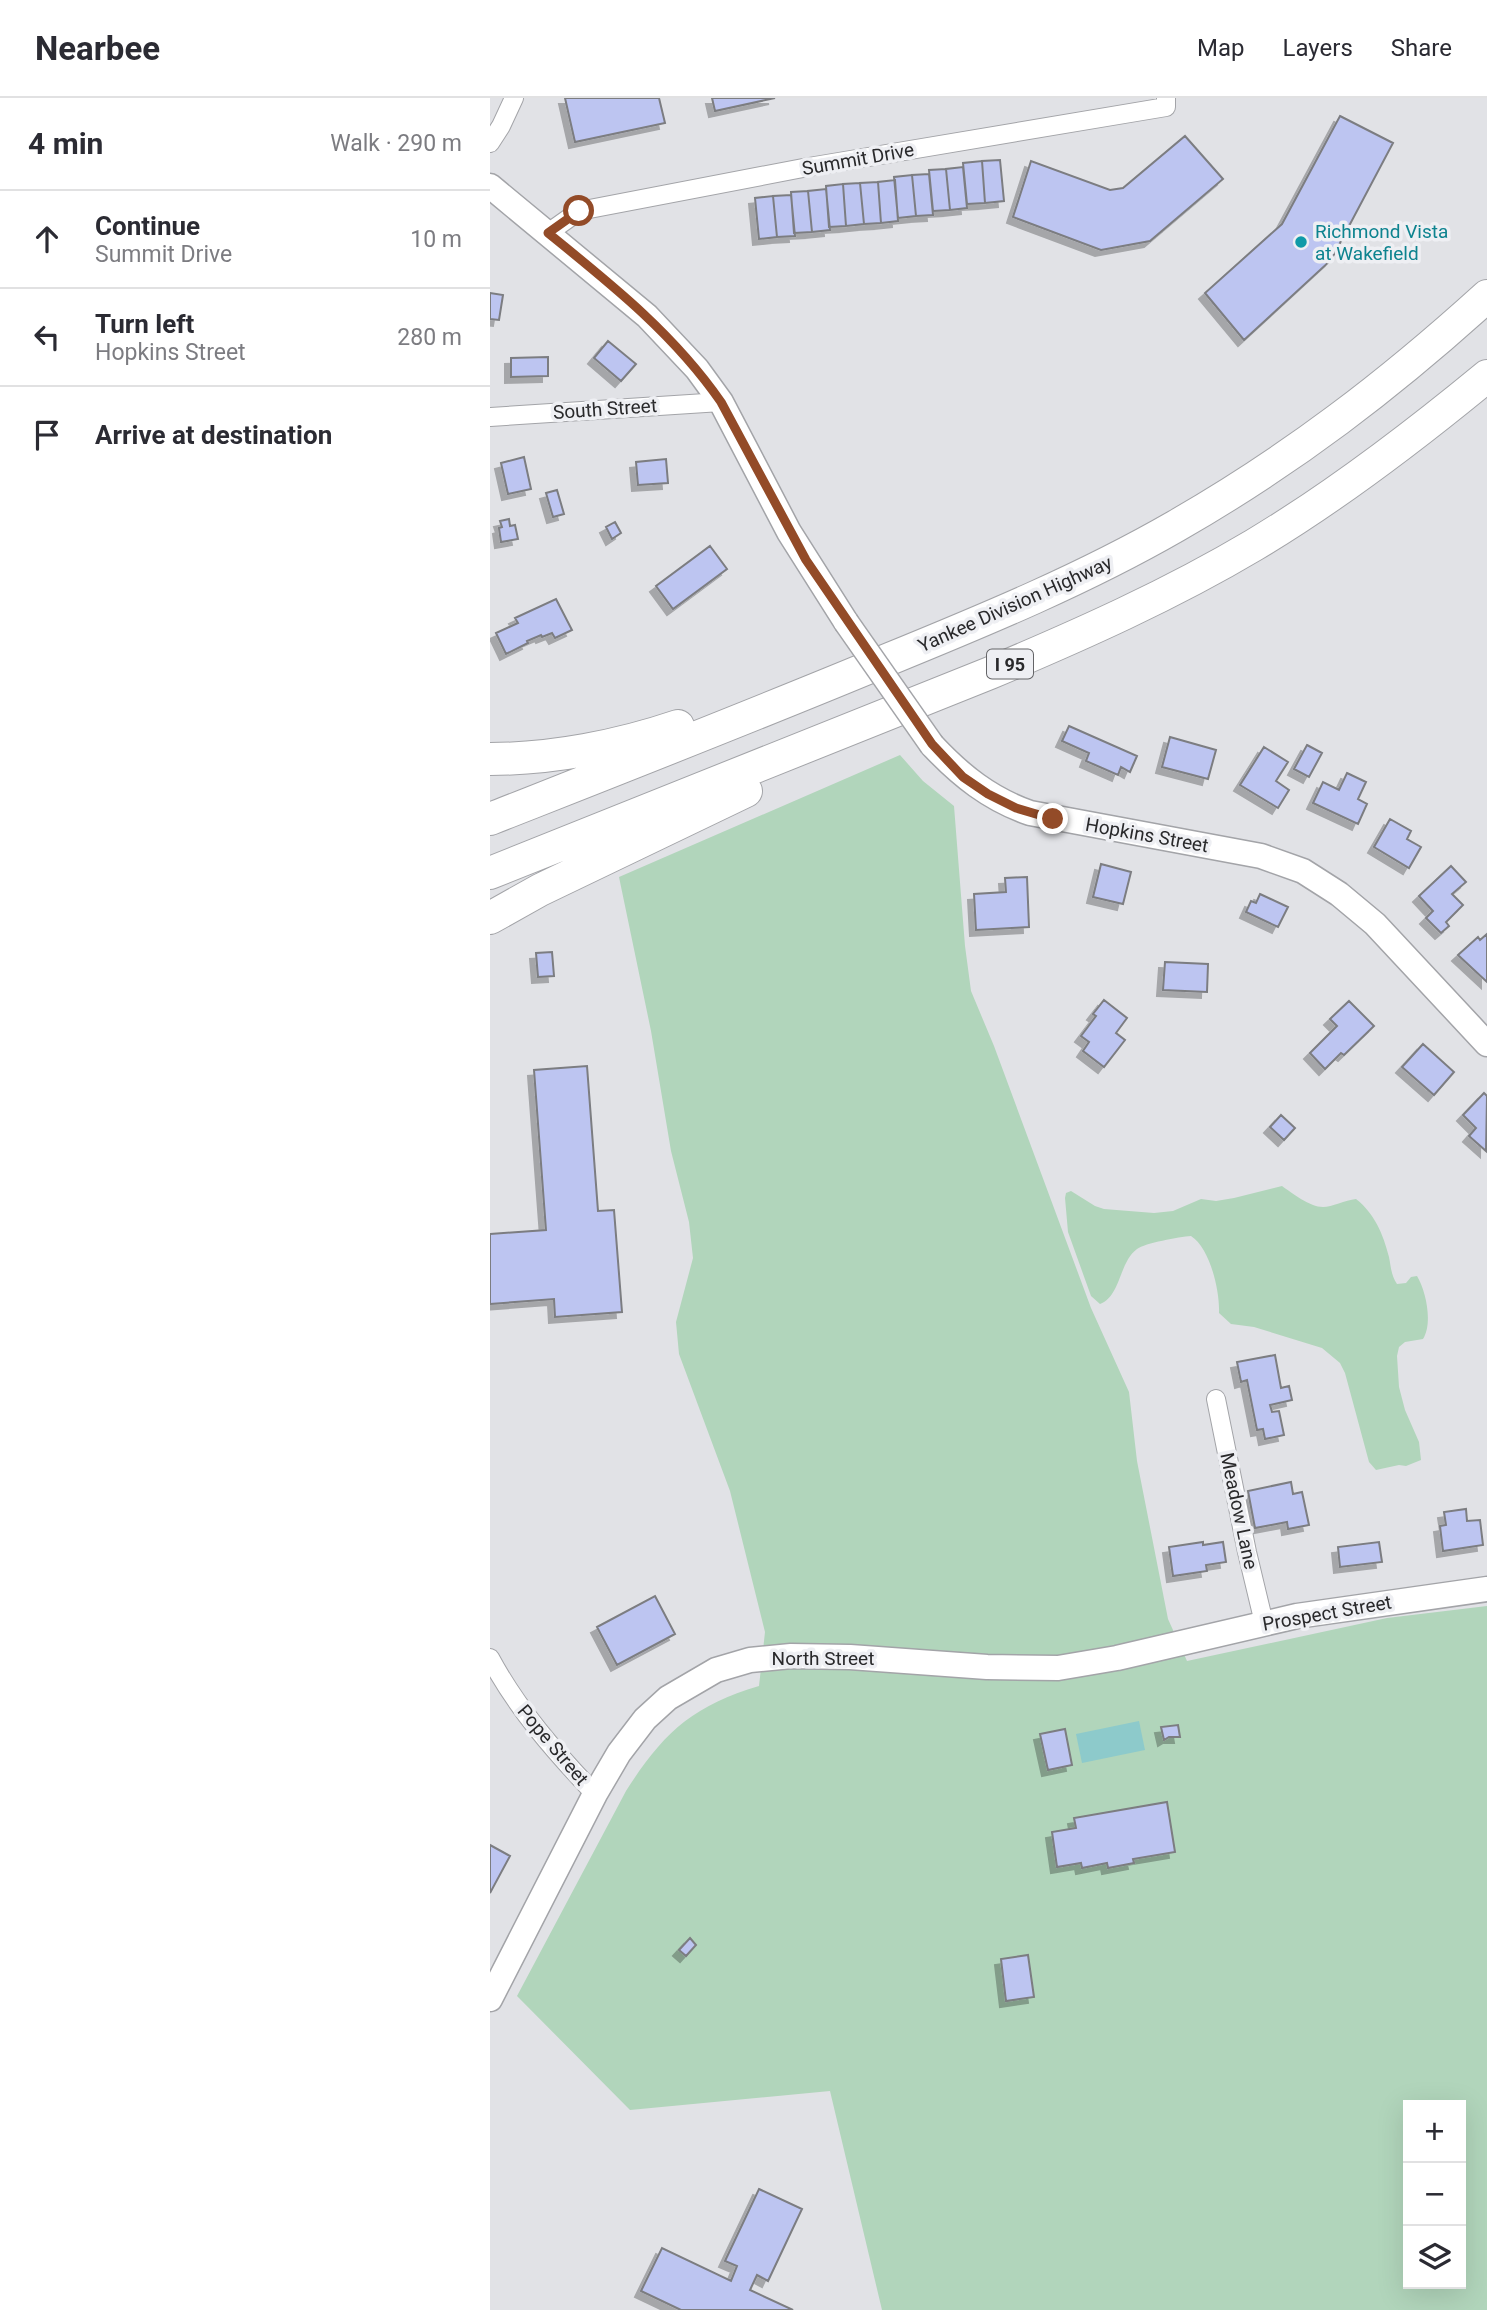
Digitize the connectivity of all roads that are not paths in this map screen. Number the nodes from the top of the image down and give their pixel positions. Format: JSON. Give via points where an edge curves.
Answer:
{"nodes":[{"id":1,"x":514,"y":98,"type":"edge"},
{"id":2,"x":1166,"y":98,"type":"edge"},
{"id":3,"x":490,"y":143,"type":"edge"},
{"id":4,"x":490,"y":186,"type":"edge"},
{"id":5,"x":548,"y":233,"type":"junction"},
{"id":6,"x":1487,"y":296,"type":"edge"},
{"id":7,"x":1487,"y":376,"type":"edge"},
{"id":8,"x":721,"y":402,"type":"junction"},
{"id":9,"x":490,"y":417,"type":"edge"},
{"id":10,"x":948,"y":635,"type":"junction"},
{"id":11,"x":990,"y":673,"type":"junction"},
{"id":12,"x":490,"y":759,"type":"edge"},
{"id":13,"x":490,"y":819,"type":"edge"},
{"id":14,"x":490,"y":873,"type":"edge"},
{"id":15,"x":490,"y":918,"type":"edge"},
{"id":16,"x":1487,"y":1044,"type":"edge"},
{"id":17,"x":1216,"y":1399,"type":"dead end"},
{"id":18,"x":1487,"y":1589,"type":"edge"},
{"id":19,"x":1264,"y":1623,"type":"junction"},
{"id":20,"x":1168,"y":1645,"type":"joint"},
{"id":21,"x":490,"y":1658,"type":"edge"},
{"id":22,"x":595,"y":1794,"type":"junction"},
{"id":23,"x":490,"y":1999,"type":"edge"}],
"edges":[{"from":1,"to":3,"type":"street"},
{"from":2,"to":5,"type":"street","name":"Summit Drive","via":[[1166,107],[579,211]]},
{"from":4,"to":5,"type":"main road","name":"Hopkins Street"},
{"from":5,"to":8,"type":"main road","name":"Hopkins Street","via":[[647,316],[688,358]]},
{"from":6,"to":10,"type":"highway","name":"Yankee Division Highway","number":"I 95","via":[[1310,442],[1241,487],[1093,571]]},
{"from":7,"to":11,"type":"highway","number":"I 95","via":[[1343,487],[1254,545],[1116,618]]},
{"from":8,"to":9,"type":"street","name":"South Street"},
{"from":8,"to":16,"type":"main road","name":"Hopkins Street","bridge":true,"via":[[789,532],[846,622],[932,744],[974,785],[1030,813],[1261,856],[1303,871],[1375,924]]},
{"from":10,"to":12,"type":"highway","via":[[670,729],[594,747]]},
{"from":10,"to":13,"type":"highway","name":"Yankee Division Highway","number":"I 95"},
{"from":11,"to":14,"type":"highway","number":"I 95"},
{"from":11,"to":15,"type":"highway"},
{"from":17,"to":19,"type":"street","name":"Meadow Lane"},
{"from":18,"to":19,"type":"main road","name":"Prospect Street"},
{"from":19,"to":20,"type":"main road","name":"Prospect Street"},
{"from":20,"to":22,"type":"main road","name":"North Street","via":[[1093,1663],[1041,1669],[850,1657],[750,1660],[699,1678],[660,1705],[619,1752]]},
{"from":21,"to":22,"type":"street","name":"Pope Street","via":[[523,1712]]},
{"from":22,"to":23,"type":"main road","name":"North Street"}]}
